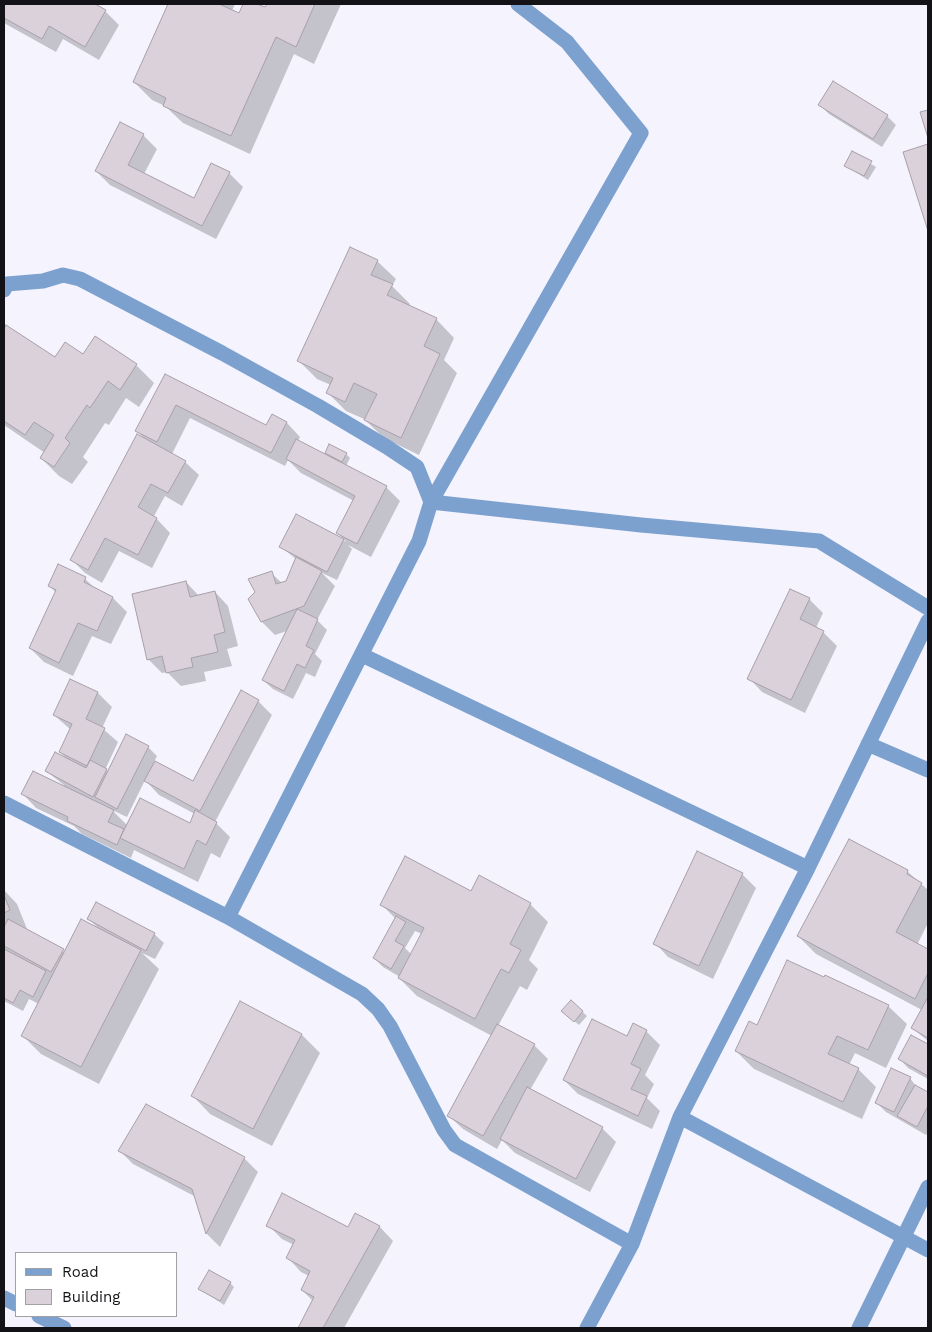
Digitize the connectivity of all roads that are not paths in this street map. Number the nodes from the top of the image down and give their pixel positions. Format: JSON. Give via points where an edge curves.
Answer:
{"nodes":[{"id":1,"x":518,"y":4,"type":"edge"},
{"id":2,"x":4,"y":290,"type":"edge"},
{"id":3,"x":431,"y":502,"type":"junction"},
{"id":4,"x":928,"y":608,"type":"edge"},
{"id":5,"x":928,"y":621,"type":"edge"},
{"id":6,"x":362,"y":655,"type":"junction"},
{"id":7,"x":868,"y":744,"type":"junction"},
{"id":8,"x":928,"y":770,"type":"edge"},
{"id":9,"x":4,"y":803,"type":"edge"},
{"id":10,"x":808,"y":868,"type":"junction"},
{"id":11,"x":228,"y":917,"type":"junction"},
{"id":12,"x":680,"y":1116,"type":"junction"},
{"id":13,"x":928,"y":1187,"type":"edge"},
{"id":14,"x":903,"y":1238,"type":"junction"},
{"id":15,"x":632,"y":1244,"type":"junction"},
{"id":16,"x":928,"y":1250,"type":"edge"},
{"id":17,"x":41,"y":1317,"type":"edge"},
{"id":18,"x":64,"y":1328,"type":"edge"},
{"id":19,"x":587,"y":1328,"type":"edge"},
{"id":20,"x":859,"y":1328,"type":"edge"}],
"edges":[{"from":1,"to":3,"type":"street","via":[[568,42],[641,133]]},
{"from":2,"to":3,"type":"street","via":[[7,284],[44,281],[63,275],[80,279],[318,406],[417,467]]},
{"from":3,"to":4,"type":"street","via":[[819,541]]},
{"from":3,"to":6,"type":"street","via":[[419,541]]},
{"from":5,"to":7,"type":"street"},
{"from":6,"to":10,"type":"street"},
{"from":6,"to":11,"type":"street"},
{"from":7,"to":8,"type":"street"},
{"from":7,"to":10,"type":"street"},
{"from":9,"to":11,"type":"street"},
{"from":10,"to":12,"type":"street"},
{"from":11,"to":15,"type":"street","via":[[362,994],[378,1010],[455,1145]]},
{"from":12,"to":14,"type":"street"},
{"from":12,"to":15,"type":"street"},
{"from":13,"to":14,"type":"street"},
{"from":14,"to":16,"type":"street"},
{"from":14,"to":20,"type":"street"},
{"from":15,"to":19,"type":"street"},
{"from":17,"to":18,"type":"street"}]}
